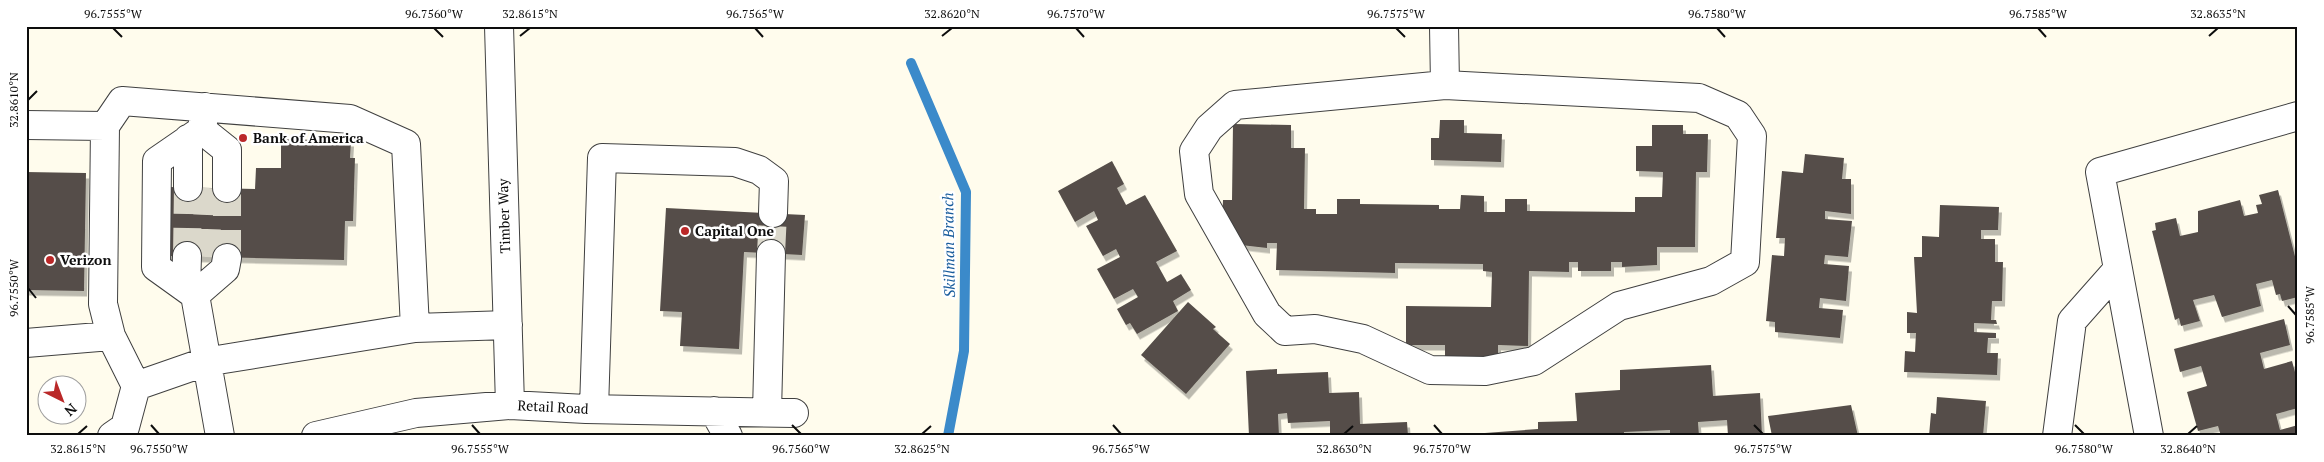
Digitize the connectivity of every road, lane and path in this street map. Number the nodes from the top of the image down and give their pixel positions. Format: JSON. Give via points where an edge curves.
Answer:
{"nodes":[{"id":1,"x":499,"y":26,"type":"edge"},
{"id":2,"x":1444,"y":26,"type":"edge"},
{"id":3,"x":1445,"y":85,"type":"junction"},
{"id":4,"x":2298,"y":116,"type":"edge"},
{"id":5,"x":26,"y":125,"type":"edge"},
{"id":6,"x":105,"y":126,"type":"junction"},
{"id":7,"x":201,"y":128,"type":"junction"},
{"id":8,"x":773,"y":213,"type":"tunnel mouth"},
{"id":9,"x":771,"y":254,"type":"tunnel mouth"},
{"id":10,"x":2118,"y":269,"type":"junction"},
{"id":11,"x":195,"y":289,"type":"junction"},
{"id":12,"x":508,"y":325,"type":"junction"},
{"id":13,"x":415,"y":328,"type":"junction"},
{"id":14,"x":111,"y":336,"type":"junction"},
{"id":15,"x":26,"y":343,"type":"edge"},
{"id":16,"x":206,"y":362,"type":"junction"},
{"id":17,"x":136,"y":386,"type":"junction"},
{"id":18,"x":510,"y":405,"type":"junction"},
{"id":19,"x":594,"y":409,"type":"junction"},
{"id":20,"x":714,"y":411,"type":"junction"},
{"id":21,"x":112,"y":436,"type":"edge"},
{"id":22,"x":220,"y":436,"type":"edge"},
{"id":23,"x":316,"y":436,"type":"edge"},
{"id":24,"x":728,"y":436,"type":"edge"},
{"id":25,"x":2057,"y":436,"type":"edge"},
{"id":26,"x":2149,"y":436,"type":"edge"}],
"edges":[{"from":1,"to":12,"type":"street","name":"Timber Way"},
{"from":2,"to":3,"type":"street"},
{"from":3,"to":3,"type":"street","via":[[1699,98],[1738,115],[1752,136],[1745,262],[1711,281],[1619,306],[1534,361],[1485,371],[1430,370],[1363,339],[1315,329],[1285,331],[1267,314],[1199,194],[1194,151],[1209,128],[1235,105]]},
{"from":4,"to":10,"type":"street","via":[[2100,172]]},
{"from":5,"to":6,"type":"street"},
{"from":6,"to":7,"type":"street","via":[[122,102]]},
{"from":6,"to":14,"type":"street","via":[[103,304]]},
{"from":7,"to":7,"type":"street","via":[[208,188],[227,150]]},
{"from":7,"to":11,"type":"street","via":[[157,161],[156,267]]},
{"from":7,"to":13,"type":"street","via":[[350,119],[406,144]]},
{"from":8,"to":19,"type":"street","via":[[774,181],[759,170],[735,162],[602,158]]},
{"from":9,"to":20,"type":"street","name":"Retail Road","via":[[780,413]]},
{"from":10,"to":25,"type":"street","via":[[2072,321]]},
{"from":10,"to":26,"type":"street"},
{"from":11,"to":11,"type":"street","via":[[207,257],[226,270]]},
{"from":11,"to":16,"type":"street"},
{"from":12,"to":13,"type":"street"},
{"from":12,"to":18,"type":"street","name":"Timber Way"},
{"from":13,"to":16,"type":"street"},
{"from":14,"to":15,"type":"street"},
{"from":14,"to":17,"type":"street"},
{"from":16,"to":17,"type":"street"},
{"from":16,"to":22,"type":"street"},
{"from":17,"to":21,"type":"street","via":[[125,427]]},
{"from":18,"to":19,"type":"street","name":"Retail Road"},
{"from":18,"to":23,"type":"street","name":"Retail Road","via":[[416,413]]},
{"from":19,"to":20,"type":"street","name":"Retail Road"},
{"from":20,"to":24,"type":"street"}]}
